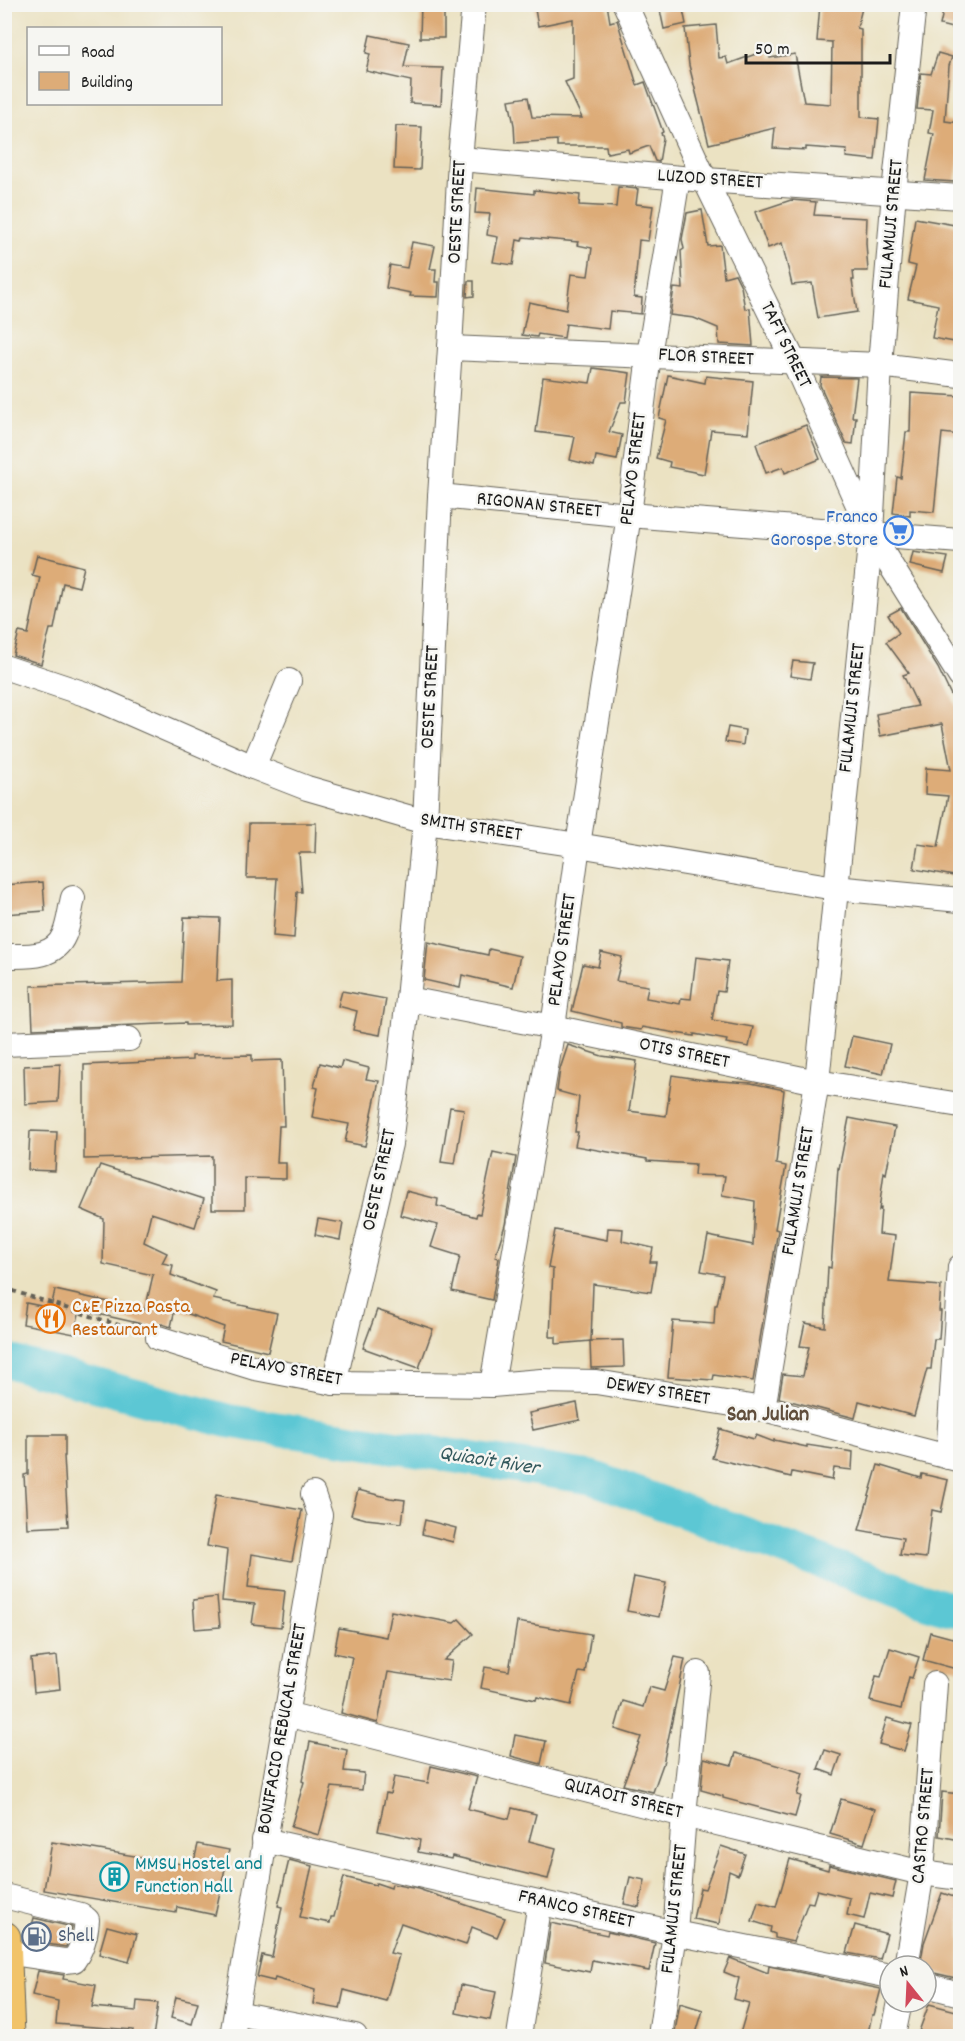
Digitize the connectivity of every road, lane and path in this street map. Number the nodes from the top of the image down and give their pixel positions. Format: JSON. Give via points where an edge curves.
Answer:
{"nodes":[{"id":1,"x":474,"y":4,"type":"edge"},
{"id":2,"x":625,"y":4,"type":"edge"},
{"id":3,"x":914,"y":4,"type":"edge"},
{"id":4,"x":460,"y":159,"type":"junction"},
{"id":5,"x":678,"y":178,"type":"junction"},
{"id":6,"x":705,"y":180,"type":"junction"},
{"id":7,"x":894,"y":192,"type":"junction"},
{"id":8,"x":960,"y":197,"type":"edge"},
{"id":9,"x":450,"y":348,"type":"junction"},
{"id":10,"x":649,"y":355,"type":"junction"},
{"id":11,"x":794,"y":362,"type":"junction"},
{"id":12,"x":880,"y":365,"type":"junction"},
{"id":13,"x":960,"y":375,"type":"edge"},
{"id":14,"x":440,"y":496,"type":"junction"},
{"id":15,"x":629,"y":515,"type":"junction"},
{"id":16,"x":871,"y":534,"type":"junction"},
{"id":17,"x":960,"y":541,"type":"edge"},
{"id":18,"x":4,"y":667,"type":"edge"},
{"id":19,"x":960,"y":676,"type":"edge"},
{"id":20,"x":289,"y":681,"type":"dead end"},
{"id":21,"x":253,"y":767,"type":"junction"},
{"id":22,"x":425,"y":822,"type":"junction"},
{"id":23,"x":578,"y":845,"type":"junction"},
{"id":24,"x":836,"y":888,"type":"junction"},
{"id":25,"x":73,"y":898,"type":"dead end"},
{"id":26,"x":960,"y":900,"type":"edge"},
{"id":27,"x":4,"y":956,"type":"edge"},
{"id":28,"x":408,"y":999,"type":"junction"},
{"id":29,"x":553,"y":1026,"type":"junction"},
{"id":30,"x":129,"y":1040,"type":"dead end"},
{"id":31,"x":4,"y":1044,"type":"edge"},
{"id":32,"x":817,"y":1082,"type":"junction"},
{"id":33,"x":960,"y":1105,"type":"edge"},
{"id":34,"x":960,"y":1267,"type":"edge"},
{"id":35,"x":4,"y":1288,"type":"edge"},
{"id":36,"x":158,"y":1338,"type":"joint"},
{"id":37,"x":334,"y":1383,"type":"junction"},
{"id":38,"x":492,"y":1385,"type":"junction"},
{"id":39,"x":763,"y":1409,"type":"junction"},
{"id":40,"x":954,"y":1458,"type":"edge"},
{"id":41,"x":313,"y":1494,"type":"dead end"},
{"id":42,"x":698,"y":1673,"type":"dead end"},
{"id":43,"x":934,"y":1684,"type":"dead end"},
{"id":44,"x":286,"y":1714,"type":"junction"},
{"id":45,"x":684,"y":1815,"type":"junction"},
{"id":46,"x":264,"y":1840,"type":"junction"},
{"id":47,"x":922,"y":1873,"type":"junction"},
{"id":48,"x":960,"y":1878,"type":"edge"},
{"id":49,"x":4,"y":1896,"type":"edge"},
{"id":50,"x":540,"y":1902,"type":"junction"},
{"id":51,"x":675,"y":1933,"type":"junction"},
{"id":52,"x":4,"y":1938,"type":"edge"},
{"id":53,"x":5,"y":1952,"type":"edge"},
{"id":54,"x":908,"y":1954,"type":"edge"},
{"id":55,"x":878,"y":1974,"type":"edge"},
{"id":56,"x":938,"y":1988,"type":"edge"},
{"id":57,"x":960,"y":1994,"type":"edge"},
{"id":58,"x":236,"y":2013,"type":"junction"},
{"id":59,"x":898,"y":2014,"type":"edge"},
{"id":60,"x":8,"y":2037,"type":"edge"},
{"id":61,"x":232,"y":2037,"type":"edge"},
{"id":62,"x":355,"y":2037,"type":"edge"},
{"id":63,"x":519,"y":2037,"type":"edge"},
{"id":64,"x":660,"y":2037,"type":"edge"},
{"id":65,"x":893,"y":2037,"type":"edge"}],
"edges":[{"from":1,"to":4,"type":"street","name":"OESTE STREET"},
{"from":2,"to":6,"type":"street","name":"TAFT STREET"},
{"from":3,"to":7,"type":"street","name":"FULAMUJI STREET"},
{"from":4,"to":5,"type":"street","name":"LUZOD STREET"},
{"from":4,"to":9,"type":"street","name":"OESTE STREET"},
{"from":5,"to":6,"type":"street","name":"LUZOD STREET"},
{"from":5,"to":10,"type":"street","name":"PELAYO STREET"},
{"from":6,"to":7,"type":"street","name":"LUZOD STREET"},
{"from":6,"to":11,"type":"street","name":"TAFT STREET"},
{"from":7,"to":8,"type":"street","name":"LUZOD STREET"},
{"from":7,"to":12,"type":"street","name":"FULAMUJI STREET"},
{"from":9,"to":10,"type":"street","name":"FLOR STREET"},
{"from":9,"to":14,"type":"street","name":"OESTE STREET"},
{"from":10,"to":11,"type":"street","name":"FLOR STREET"},
{"from":10,"to":15,"type":"street","name":"PELAYO STREET"},
{"from":11,"to":12,"type":"street","name":"FLOR STREET"},
{"from":11,"to":16,"type":"street","name":"TAFT STREET"},
{"from":12,"to":13,"type":"street","name":"FLOR STREET"},
{"from":12,"to":16,"type":"street","name":"FULAMUJI STREET"},
{"from":14,"to":15,"type":"street","name":"RIGONAN STREET"},
{"from":14,"to":22,"type":"street","name":"OESTE STREET"},
{"from":15,"to":16,"type":"street","name":"RIGONAN STREET"},
{"from":15,"to":23,"type":"street","name":"PELAYO STREET"},
{"from":16,"to":17,"type":"street","name":"RIGONAN STREET"},
{"from":16,"to":19,"type":"street","name":"TAFT STREET"},
{"from":16,"to":24,"type":"street","name":"FULAMUJI STREET"},
{"from":18,"to":21,"type":"street","name":"SMITH STREET","via":[[92,696]]},
{"from":20,"to":21,"type":"street"},
{"from":21,"to":22,"type":"street","name":"SMITH STREET","via":[[307,788]]},
{"from":22,"to":23,"type":"street","name":"SMITH STREET"},
{"from":22,"to":28,"type":"street","name":"OESTE STREET"},
{"from":23,"to":24,"type":"street","name":"SMITH STREET"},
{"from":23,"to":29,"type":"street","name":"PELAYO STREET"},
{"from":24,"to":26,"type":"street","name":"SMITH STREET"},
{"from":24,"to":32,"type":"street","name":"FULAMUJI STREET"},
{"from":25,"to":27,"type":"street","via":[[64,936],[53,950],[37,956]]},
{"from":28,"to":29,"type":"street","name":"OTIS STREET"},
{"from":28,"to":37,"type":"street","name":"OESTE STREET","via":[[390,1144]]},
{"from":29,"to":32,"type":"street","name":"OTIS STREET"},
{"from":29,"to":38,"type":"street","name":"PELAYO STREET"},
{"from":30,"to":31,"type":"street"},
{"from":32,"to":33,"type":"street","name":"OTIS STREET"},
{"from":32,"to":39,"type":"street","name":"FULAMUJI STREET"},
{"from":34,"to":40,"type":"street"},
{"from":35,"to":36,"type":"path"},
{"from":36,"to":37,"type":"street","name":"PELAYO STREET","via":[[255,1368]]},
{"from":37,"to":38,"type":"street","name":"PELAYO STREET"},
{"from":38,"to":39,"type":"street","name":"DEWEY STREET","via":[[597,1382]]},
{"from":39,"to":40,"type":"street","name":"DEWEY STREET"},
{"from":41,"to":44,"type":"street","name":"BONIFACIO REBUCAL STREET","via":[[320,1515]]},
{"from":42,"to":45,"type":"street","name":"FULAMUJI STREET"},
{"from":43,"to":47,"type":"street","name":"CASTRO STREET"},
{"from":44,"to":45,"type":"street","name":"QUIAOIT STREET"},
{"from":44,"to":46,"type":"street","name":"BONIFACIO REBUCAL STREET"},
{"from":45,"to":47,"type":"street","name":"QUIAOIT STREET"},
{"from":45,"to":51,"type":"street","name":"FULAMUJI STREET"},
{"from":46,"to":50,"type":"street","name":"FRANCO STREET"},
{"from":46,"to":58,"type":"street","name":"BONIFACIO REBUCAL STREET"},
{"from":47,"to":48,"type":"street","name":"QUIAOIT STREET"},
{"from":47,"to":54,"type":"street","name":"CASTRO STREET"},
{"from":49,"to":53,"type":"street","via":[[81,1914],[87,1920],[74,1960]]},
{"from":50,"to":51,"type":"street","name":"FRANCO STREET"},
{"from":50,"to":63,"type":"street"},
{"from":51,"to":55,"type":"street","name":"FRANCO STREET"},
{"from":51,"to":64,"type":"street","name":"FULAMUJI STREET"},
{"from":52,"to":53,"type":"highway"},
{"from":53,"to":60,"type":"highway"},
{"from":56,"to":57,"type":"street"},
{"from":58,"to":61,"type":"street","name":"BONIFACIO REBUCAL STREET"},
{"from":58,"to":62,"type":"street"},
{"from":59,"to":65,"type":"street"}]}
